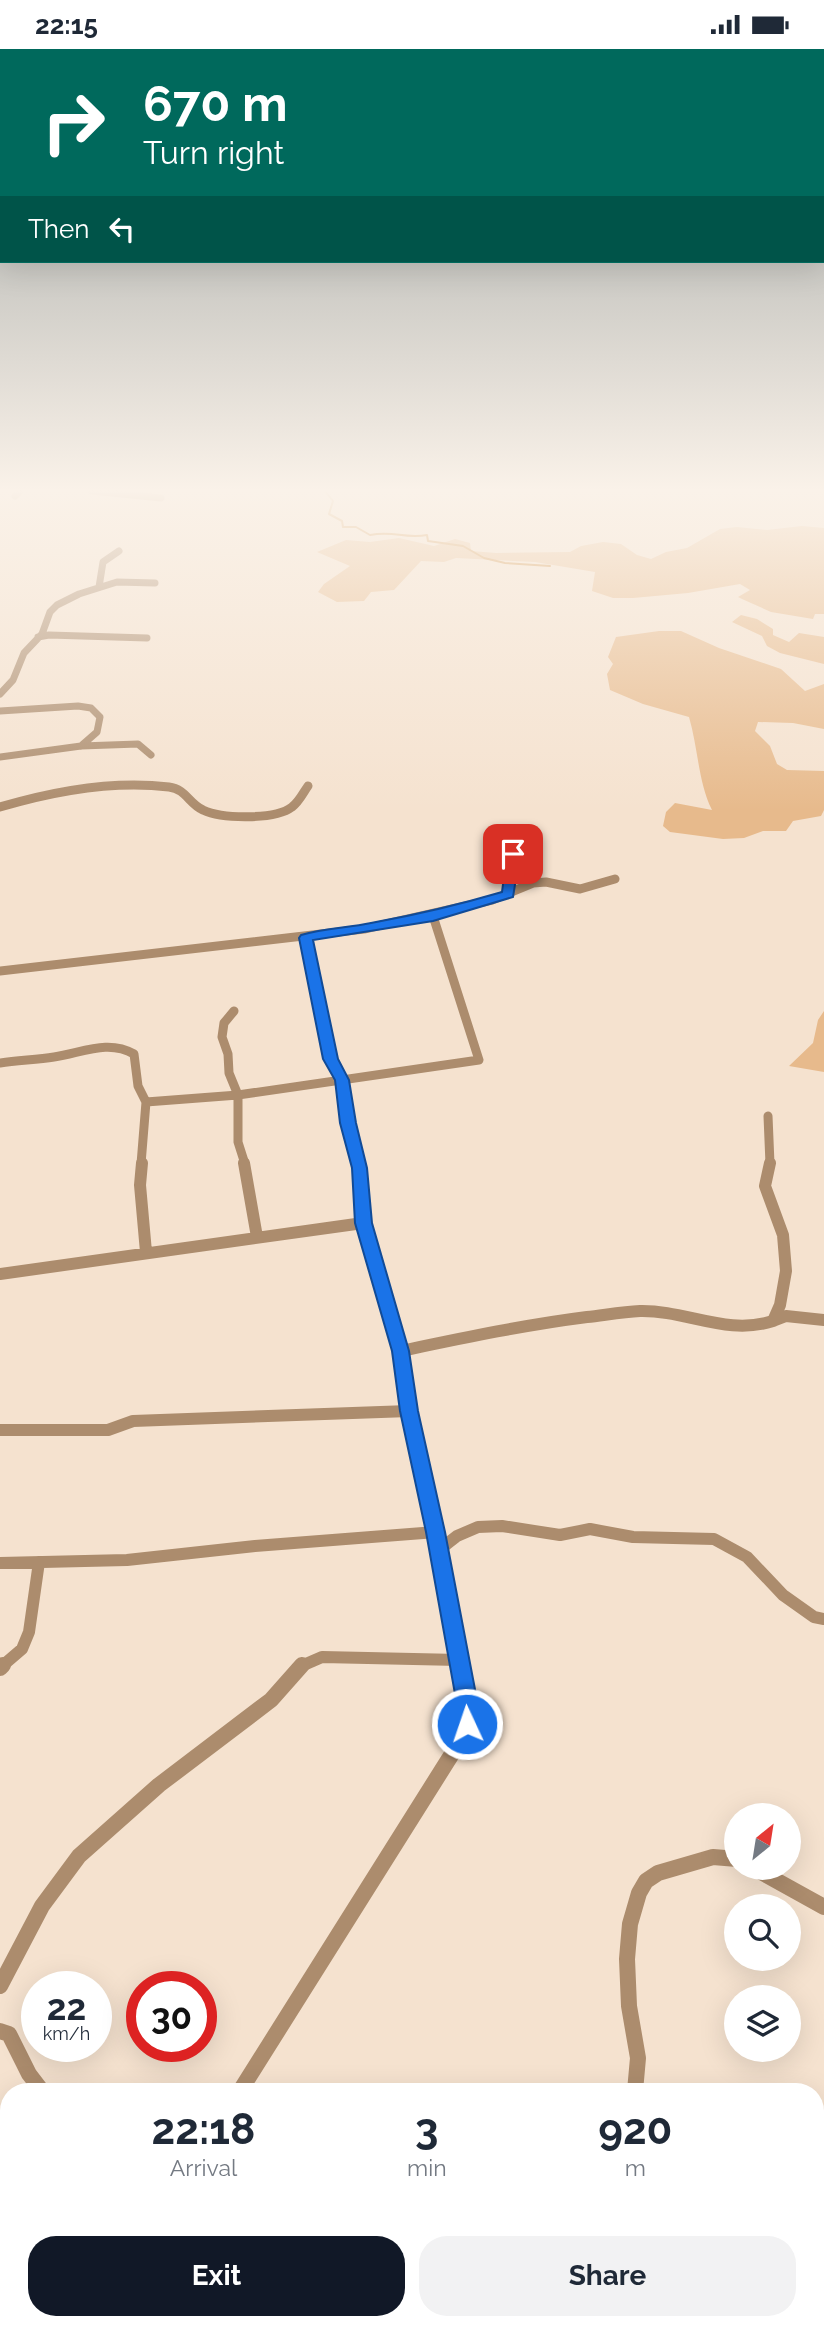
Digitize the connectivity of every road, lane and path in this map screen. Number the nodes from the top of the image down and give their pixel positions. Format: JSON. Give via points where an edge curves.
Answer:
{"nodes":[{"id":1,"x":75,"y":597,"type":"edge"},
{"id":2,"x":38,"y":638,"type":"junction"},
{"id":3,"x":147,"y":638,"type":"dead end"},
{"id":4,"x":0,"y":694,"type":"edge"},
{"id":5,"x":0,"y":711,"type":"edge"},
{"id":6,"x":81,"y":746,"type":"junction"},
{"id":7,"x":151,"y":755,"type":"dead end"},
{"id":8,"x":0,"y":757,"type":"edge"},
{"id":9,"x":308,"y":786,"type":"dead end"},
{"id":10,"x":0,"y":807,"type":"edge"},
{"id":11,"x":515,"y":845,"type":"dead end"},
{"id":12,"x":615,"y":879,"type":"dead end"},
{"id":13,"x":508,"y":894,"type":"junction"},
{"id":14,"x":433,"y":916,"type":"junction"},
{"id":15,"x":306,"y":938,"type":"junction"},
{"id":16,"x":0,"y":971,"type":"edge"},
{"id":17,"x":234,"y":1011,"type":"dead end"},
{"id":18,"x":0,"y":1063,"type":"edge"},
{"id":19,"x":342,"y":1080,"type":"junction"},
{"id":20,"x":238,"y":1095,"type":"junction"},
{"id":21,"x":146,"y":1102,"type":"junction"},
{"id":22,"x":768,"y":1116,"type":"dead end"},
{"id":23,"x":363,"y":1223,"type":"junction"},
{"id":24,"x":257,"y":1237,"type":"junction"},
{"id":25,"x":146,"y":1252,"type":"junction"},
{"id":26,"x":0,"y":1274,"type":"edge"},
{"id":27,"x":824,"y":1320,"type":"edge"},
{"id":28,"x":774,"y":1321,"type":"junction"},
{"id":29,"x":401,"y":1351,"type":"junction"},
{"id":30,"x":409,"y":1411,"type":"junction"},
{"id":31,"x":0,"y":1430,"type":"edge"},
{"id":32,"x":436,"y":1532,"type":"junction"},
{"id":33,"x":439,"y":1550,"type":"junction"},
{"id":34,"x":39,"y":1562,"type":"junction"},
{"id":35,"x":0,"y":1563,"type":"edge"},
{"id":36,"x":824,"y":1619,"type":"edge"},
{"id":37,"x":459,"y":1660,"type":"junction"},
{"id":38,"x":0,"y":1668,"type":"edge"},
{"id":39,"x":724,"y":1855,"type":"edge"},
{"id":40,"x":775,"y":1880,"type":"edge"},
{"id":41,"x":824,"y":1907,"type":"edge"},
{"id":42,"x":0,"y":1986,"type":"edge"},
{"id":43,"x":0,"y":2031,"type":"edge"},
{"id":44,"x":36,"y":2083,"type":"edge"},
{"id":45,"x":245,"y":2083,"type":"edge"},
{"id":46,"x":636,"y":2083,"type":"edge"}],
"edges":[{"from":1,"to":2,"type":"street","via":[[50,612]]},
{"from":2,"to":3,"type":"street"},
{"from":2,"to":4,"type":"street"},
{"from":5,"to":6,"type":"street","via":[[91,708],[100,717],[97,732]]},
{"from":6,"to":7,"type":"street","via":[[138,744]]},
{"from":6,"to":8,"type":"street"},
{"from":9,"to":10,"type":"street","via":[[293,806],[271,814],[204,811],[186,792],[167,787],[82,788]]},
{"from":11,"to":13,"type":"street"},
{"from":12,"to":13,"type":"street","via":[[583,889],[545,881]]},
{"from":13,"to":14,"type":"street"},
{"from":14,"to":15,"type":"street"},
{"from":14,"to":19,"type":"street","via":[[479,1060]]},
{"from":15,"to":16,"type":"street"},
{"from":15,"to":19,"type":"street","via":[[330,1059]]},
{"from":17,"to":20,"type":"street","via":[[224,1023],[222,1037]]},
{"from":18,"to":21,"type":"street","via":[[124,1047],[134,1054],[138,1086]]},
{"from":19,"to":20,"type":"street"},
{"from":19,"to":23,"type":"street","via":[[359,1168]]},
{"from":20,"to":21,"type":"street"},
{"from":20,"to":24,"type":"street","via":[[238,1142]]},
{"from":21,"to":25,"type":"street","via":[[140,1185]]},
{"from":22,"to":28,"type":"street","via":[[770,1167],[765,1185],[784,1230],[785,1254],[783,1293]]},
{"from":23,"to":24,"type":"street"},
{"from":23,"to":29,"type":"street"},
{"from":24,"to":25,"type":"street"},
{"from":25,"to":26,"type":"street"},
{"from":27,"to":28,"type":"street","via":[[786,1316]]},
{"from":28,"to":29,"type":"street","via":[[756,1329],[657,1311],[612,1314]]},
{"from":29,"to":30,"type":"street"},
{"from":30,"to":31,"type":"street","via":[[133,1421],[108,1430]]},
{"from":30,"to":32,"type":"street"},
{"from":32,"to":33,"type":"street"},
{"from":32,"to":34,"type":"street","via":[[127,1560]]},
{"from":33,"to":36,"type":"street","via":[[478,1527],[502,1526],[560,1535],[590,1529],[633,1538],[714,1539],[747,1557],[783,1595]]},
{"from":33,"to":37,"type":"street"},
{"from":34,"to":35,"type":"street"},
{"from":34,"to":38,"type":"street","via":[[29,1632],[22,1649]]},
{"from":37,"to":42,"type":"street","via":[[322,1657],[304,1661],[275,1696],[232,1725],[75,1859],[31,1920]]},
{"from":37,"to":45,"type":"street","via":[[468,1705],[467,1724],[457,1746]]},
{"from":39,"to":46,"type":"street","via":[[659,1872],[646,1881],[633,1910],[628,1956]]},
{"from":40,"to":41,"type":"street"},
{"from":43,"to":44,"type":"street","via":[[9,2034]]}]}
